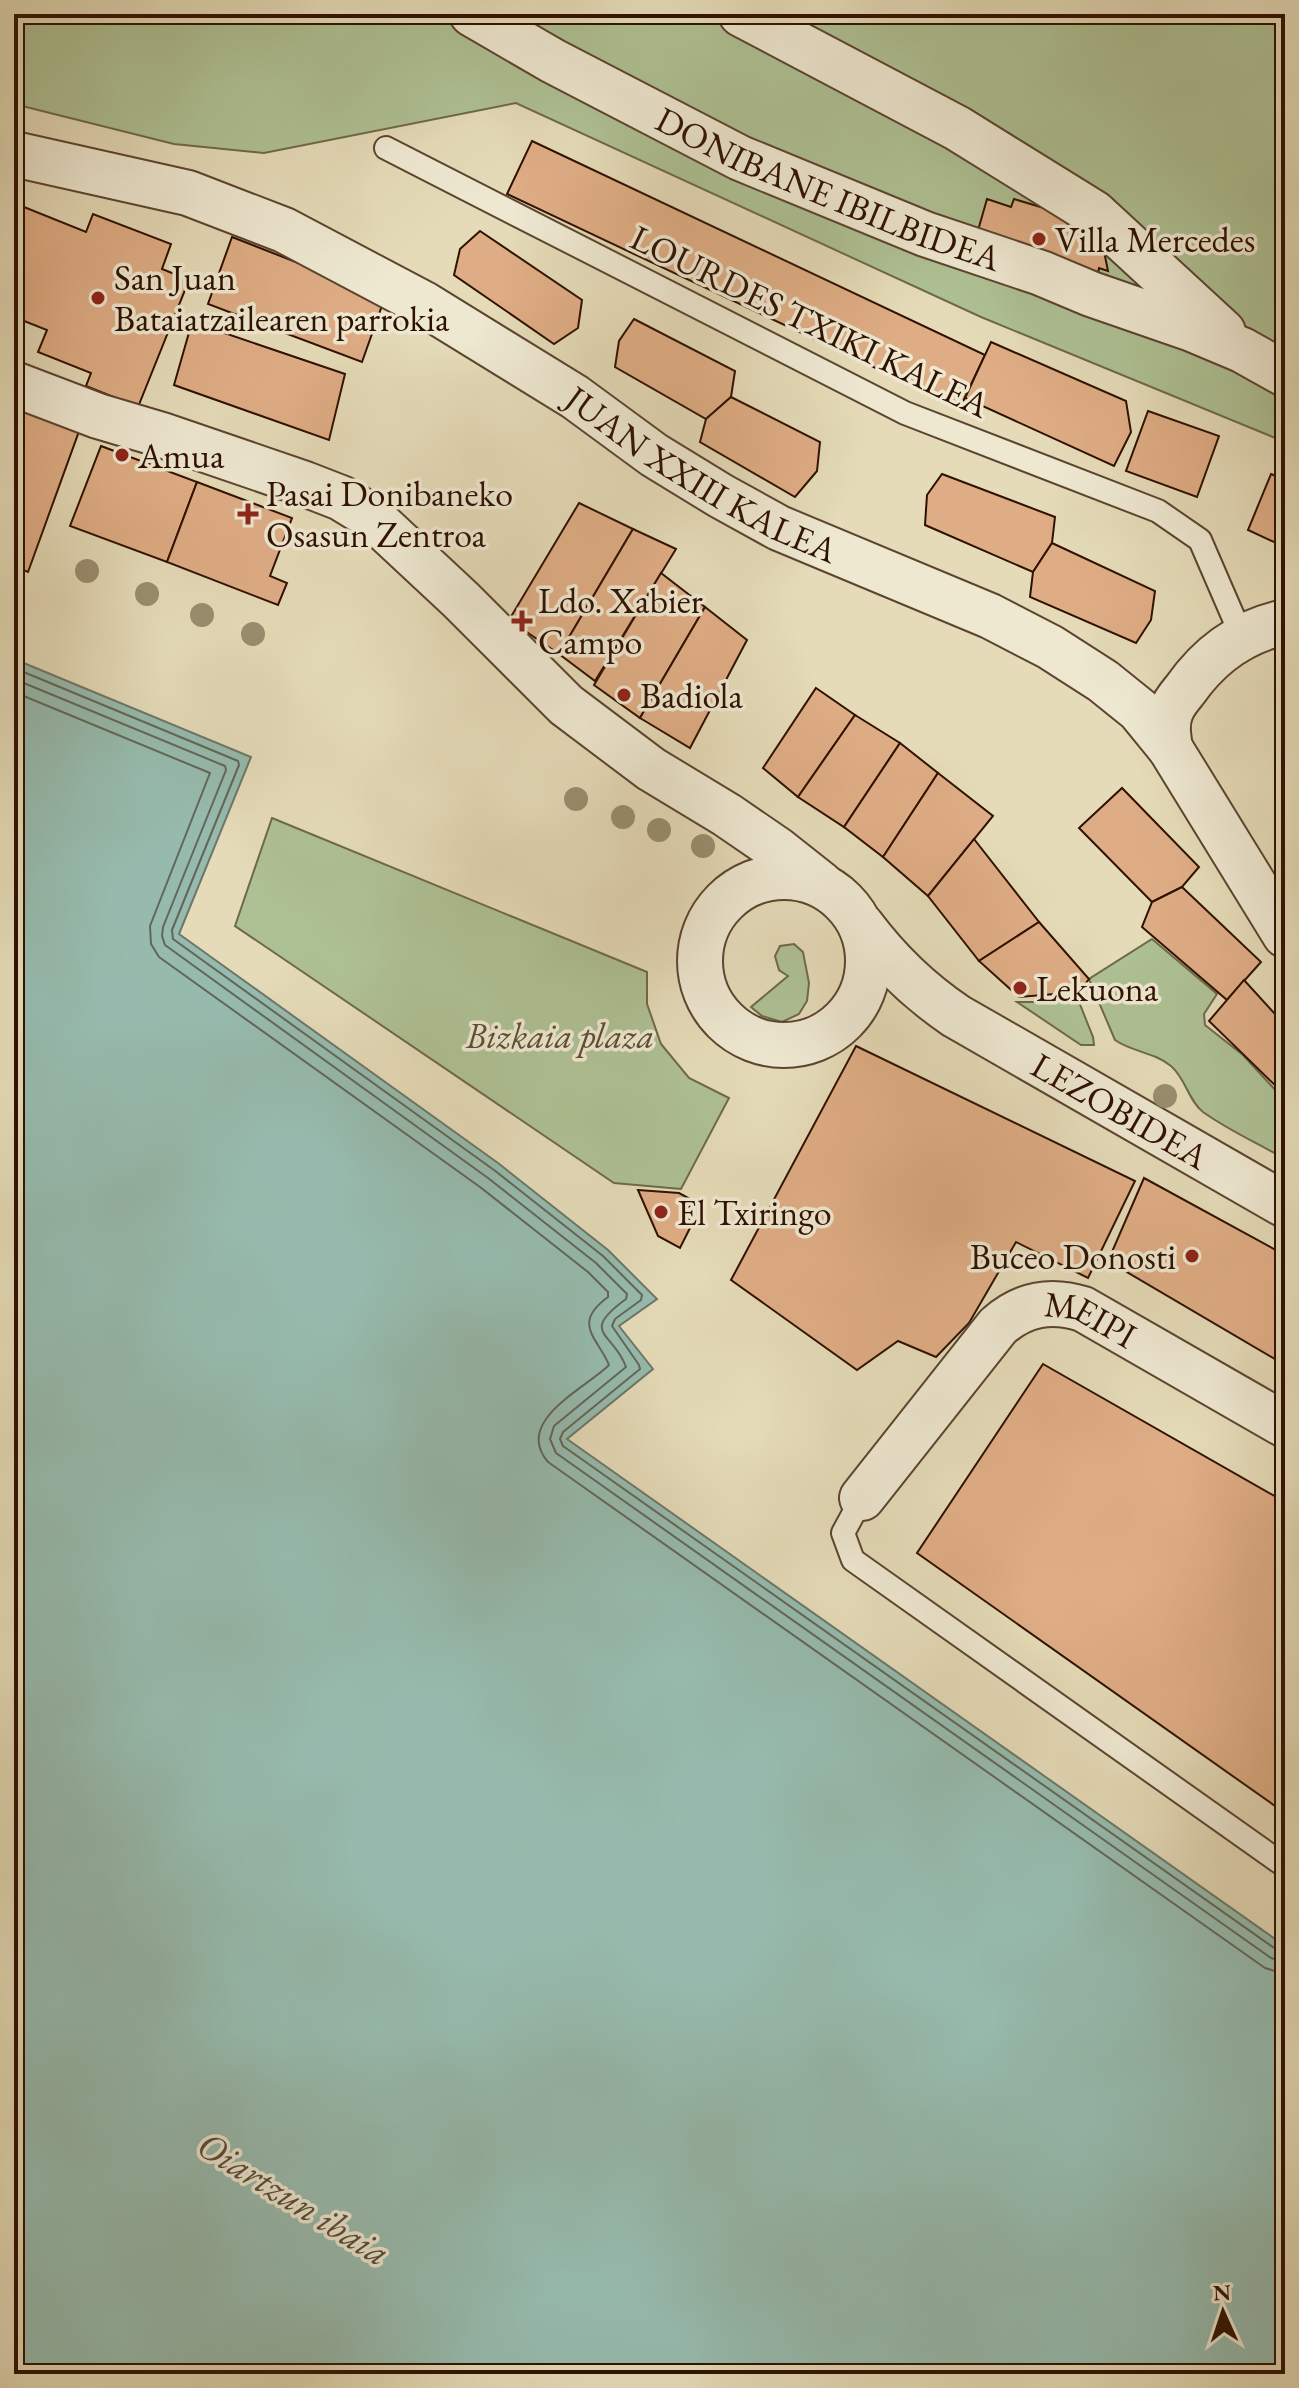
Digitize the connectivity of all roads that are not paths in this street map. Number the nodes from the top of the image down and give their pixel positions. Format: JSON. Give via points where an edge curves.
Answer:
{"nodes":[{"id":1,"x":472,"y":14,"type":"edge"},
{"id":2,"x":741,"y":14,"type":"edge"},
{"id":3,"x":386,"y":148,"type":"dead end"},
{"id":4,"x":14,"y":154,"type":"edge"},
{"id":5,"x":1242,"y":350,"type":"junction"},
{"id":6,"x":1285,"y":374,"type":"edge"},
{"id":7,"x":14,"y":384,"type":"edge"},
{"id":8,"x":1285,"y":622,"type":"edge"},
{"id":9,"x":1242,"y":637,"type":"junction"},
{"id":10,"x":1170,"y":748,"type":"junction"},
{"id":11,"x":821,"y":884,"type":"junction"},
{"id":12,"x":862,"y":926,"type":"junction"},
{"id":13,"x":1285,"y":935,"type":"edge"},
{"id":14,"x":956,"y":1016,"type":"junction"},
{"id":15,"x":847,"y":1017,"type":"junction"},
{"id":16,"x":1285,"y":1205,"type":"edge"},
{"id":17,"x":1285,"y":1425,"type":"edge"},
{"id":18,"x":862,"y":1498,"type":"joint"},
{"id":19,"x":1285,"y":1866,"type":"edge"}],
"edges":[{"from":1,"to":5,"type":"street","name":"DONIBANE IBILBIDEA","via":[[740,158],[925,234]]},
{"from":2,"to":5,"type":"street","via":[[957,128],[1094,213]]},
{"from":3,"to":9,"type":"lane","name":"LOURDES TXIKI KALEA","via":[[905,413],[1158,511],[1200,540]]},
{"from":4,"to":10,"type":"street","name":"JUAN XXIII KALEA","via":[[188,193],[284,230],[424,304],[575,397],[654,455],[779,528],[990,616],[1050,647],[1139,710]]},
{"from":5,"to":6,"type":"street","name":"DONIBANE IBILBIDEA"},
{"from":7,"to":11,"type":"street","via":[[305,484],[372,517],[566,705]]},
{"from":8,"to":9,"type":"street"},
{"from":9,"to":10,"type":"street","via":[[1210,659],[1171,709]]},
{"from":10,"to":13,"type":"street","name":"JUAN XXIII KALEA"},
{"from":11,"to":12,"type":"street","via":[[838,895]]},
{"from":11,"to":15,"type":"street","via":[[773,877],[729,896],[703,937],[702,979],[721,1016],[756,1040],[798,1044],[816,1039]]},
{"from":12,"to":14,"type":"street","name":"LEZOBIDEA","via":[[903,974]]},
{"from":12,"to":15,"type":"street","via":[[868,973]]},
{"from":14,"to":15,"type":"street","name":"LEZOBIDEA","via":[[901,1006]]},
{"from":14,"to":16,"type":"street","name":"LEZOBIDEA"},
{"from":17,"to":18,"type":"street","name":"MEIPI","via":[[1083,1309],[1038,1305],[998,1326]]},
{"from":18,"to":19,"type":"lane","via":[[843,1533],[853,1560]]}]}
